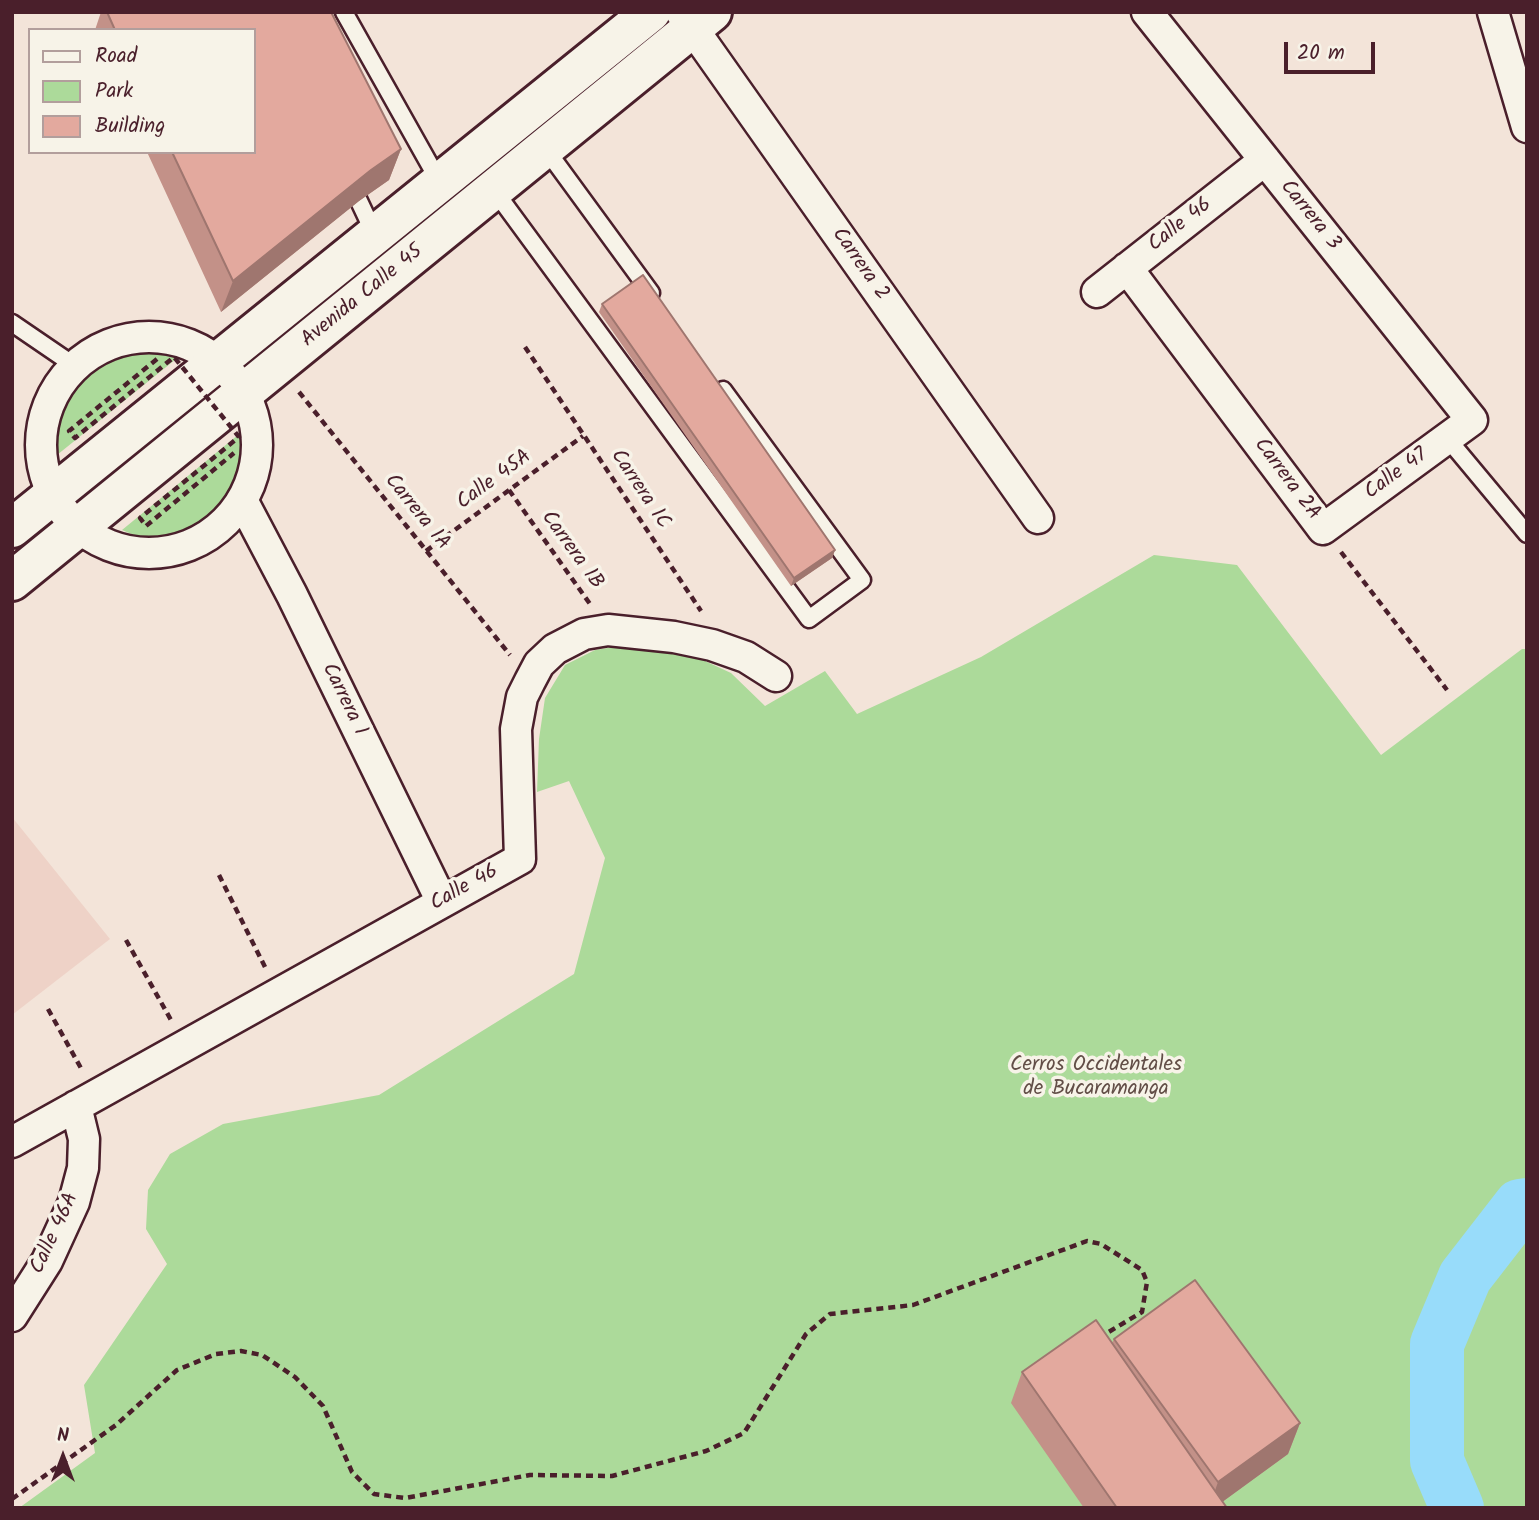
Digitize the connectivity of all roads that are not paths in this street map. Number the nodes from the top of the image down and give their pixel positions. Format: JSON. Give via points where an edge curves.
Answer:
{"nodes":[{"id":1,"x":344,"y":12,"type":"edge"},
{"id":2,"x":651,"y":12,"type":"edge"},
{"id":3,"x":1147,"y":12,"type":"edge"},
{"id":4,"x":1493,"y":12,"type":"edge"},
{"id":5,"x":695,"y":18,"type":"edge"},
{"id":6,"x":1527,"y":127,"type":"edge"},
{"id":7,"x":545,"y":148,"type":"junction"},
{"id":8,"x":1265,"y":160,"type":"junction"},
{"id":9,"x":347,"y":176,"type":"edge"},
{"id":10,"x":440,"y":183,"type":"junction"},
{"id":11,"x":494,"y":190,"type":"junction"},
{"id":12,"x":375,"y":235,"type":"junction"},
{"id":13,"x":1127,"y":268,"type":"junction"},
{"id":14,"x":1097,"y":292,"type":"dead end"},
{"id":15,"x":664,"y":310,"type":"edge"},
{"id":16,"x":12,"y":323,"type":"edge"},
{"id":17,"x":218,"y":362,"type":"junction"},
{"id":18,"x":75,"y":366,"type":"junction"},
{"id":19,"x":714,"y":378,"type":"edge"},
{"id":20,"x":244,"y":394,"type":"junction"},
{"id":21,"x":1472,"y":420,"type":"joint"},
{"id":22,"x":1447,"y":438,"type":"junction"},
{"id":23,"x":53,"y":495,"type":"junction"},
{"id":24,"x":242,"y":500,"type":"junction"},
{"id":25,"x":1038,"y":517,"type":"dead end"},
{"id":26,"x":78,"y":527,"type":"junction"},
{"id":27,"x":12,"y":528,"type":"edge"},
{"id":28,"x":1322,"y":529,"type":"joint"},
{"id":29,"x":1527,"y":534,"type":"edge"},
{"id":30,"x":12,"y":581,"type":"edge"},
{"id":31,"x":776,"y":676,"type":"dead end"},
{"id":32,"x":442,"y":902,"type":"junction"},
{"id":33,"x":86,"y":1101,"type":"junction"},
{"id":34,"x":12,"y":1142,"type":"edge"},
{"id":35,"x":12,"y":1316,"type":"edge"}],
"edges":[{"from":1,"to":10,"type":"lane"},
{"from":2,"to":10,"type":"main road","name":"Avenida Calle 45"},
{"from":3,"to":8,"type":"street","name":"Carrera 3"},
{"from":4,"to":6,"type":"street"},
{"from":5,"to":7,"type":"main road","name":"Avenida Calle 45"},
{"from":5,"to":25,"type":"street","name":"Carrera 2"},
{"from":7,"to":11,"type":"main road","name":"Avenida Calle 45"},
{"from":7,"to":15,"type":"lane"},
{"from":8,"to":13,"type":"street","name":"Calle 46"},
{"from":8,"to":21,"type":"street","name":"Carrera 3"},
{"from":9,"to":12,"type":"lane"},
{"from":10,"to":12,"type":"main road","name":"Avenida Calle 45"},
{"from":11,"to":19,"type":"lane","via":[[809,619],[862,580]]},
{"from":11,"to":20,"type":"main road","name":"Avenida Calle 45"},
{"from":12,"to":17,"type":"main road","name":"Avenida Calle 45"},
{"from":13,"to":14,"type":"street","name":"Calle 46"},
{"from":13,"to":28,"type":"street","name":"Carrera 2A"},
{"from":16,"to":18,"type":"lane"},
{"from":17,"to":18,"type":"street","via":[[198,348],[146,337],[96,350]]},
{"from":17,"to":20,"type":"street"},
{"from":17,"to":23,"type":"main road","name":"Avenida Calle 45"},
{"from":18,"to":23,"type":"street","via":[[56,388],[44,416],[40,445],[44,475]]},
{"from":20,"to":24,"type":"street","via":[[257,444],[253,473]]},
{"from":20,"to":26,"type":"main road","name":"Avenida Calle 45"},
{"from":21,"to":22,"type":"street","name":"Calle 47"},
{"from":22,"to":28,"type":"street","name":"Calle 47"},
{"from":22,"to":29,"type":"lane"},
{"from":23,"to":26,"type":"street"},
{"from":23,"to":27,"type":"main road","name":"Avenida Calle 45"},
{"from":24,"to":26,"type":"street","via":[[225,522],[178,549],[123,550]]},
{"from":24,"to":32,"type":"street","name":"Carrera 1"},
{"from":26,"to":30,"type":"main road","name":"Avenida Calle 45"},
{"from":31,"to":32,"type":"street","name":"Calle 46","via":[[746,657],[674,637],[608,629],[583,634],[555,649],[539,664],[522,697],[516,729],[520,859]]},
{"from":32,"to":33,"type":"street","name":"Calle 46"},
{"from":33,"to":34,"type":"street","name":"Calle 46"},
{"from":33,"to":35,"type":"street","name":"Calle 46A","via":[[83,1168],[74,1202],[47,1261]]}]}
